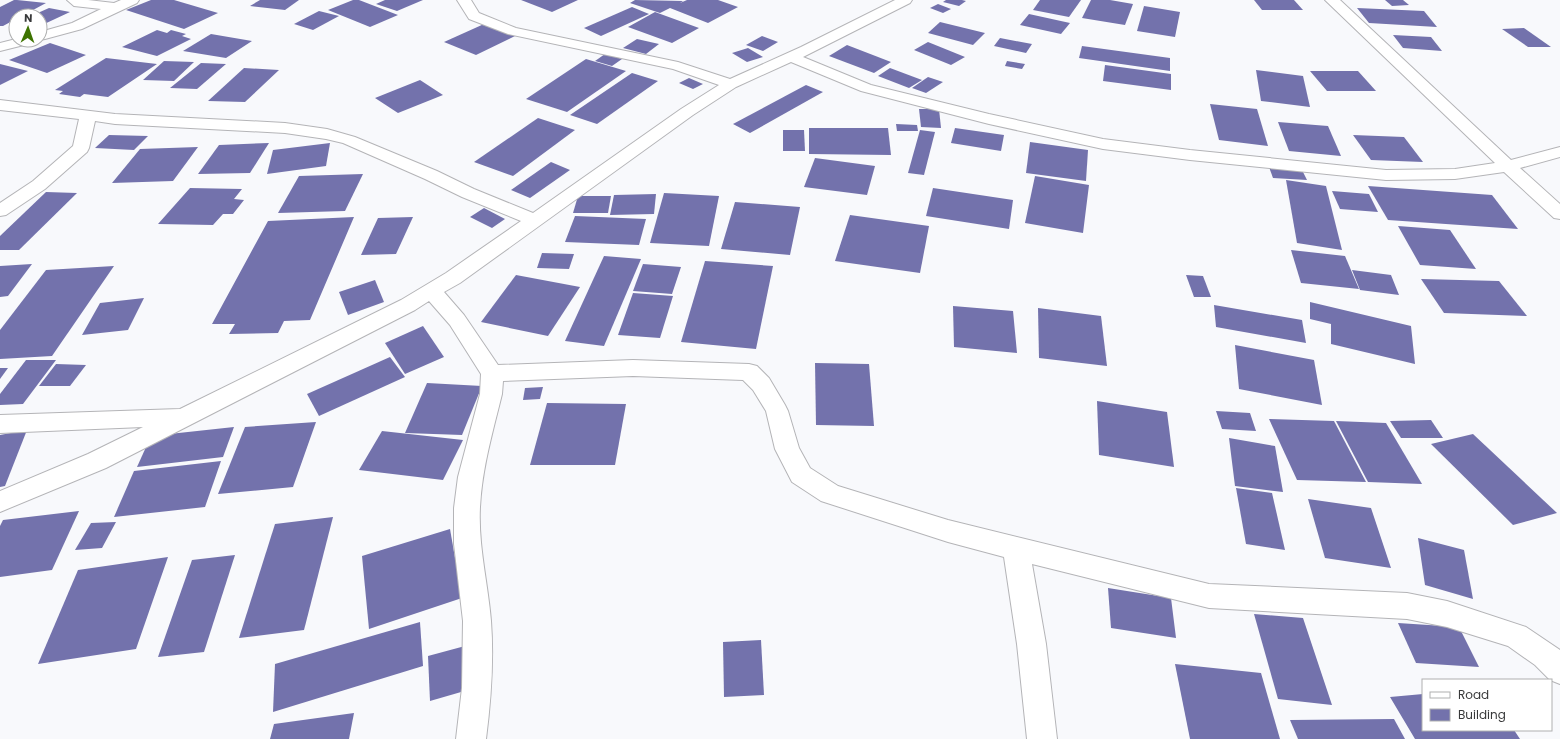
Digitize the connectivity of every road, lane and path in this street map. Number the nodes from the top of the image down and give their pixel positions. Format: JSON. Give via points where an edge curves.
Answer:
{"nodes":[{"id":1,"x":74,"y":0,"type":"edge"},
{"id":2,"x":132,"y":0,"type":"edge"},
{"id":3,"x":464,"y":0,"type":"edge"},
{"id":4,"x":905,"y":0,"type":"edge"},
{"id":5,"x":1332,"y":0,"type":"edge"},
{"id":6,"x":116,"y":7,"type":"junction"},
{"id":7,"x":48,"y":34,"type":"edge"},
{"id":8,"x":790,"y":57,"type":"junction"},
{"id":9,"x":731,"y":84,"type":"junction"},
{"id":10,"x":0,"y":105,"type":"edge"},
{"id":11,"x":88,"y":116,"type":"junction"},
{"id":12,"x":1560,"y":152,"type":"edge"},
{"id":13,"x":1507,"y":166,"type":"junction"},
{"id":14,"x":0,"y":211,"type":"edge"},
{"id":15,"x":1560,"y":214,"type":"edge"},
{"id":16,"x":535,"y":220,"type":"junction"},
{"id":17,"x":431,"y":290,"type":"junction"},
{"id":18,"x":492,"y":372,"type":"junction"},
{"id":19,"x":184,"y":416,"type":"junction"},
{"id":20,"x":0,"y":424,"type":"edge"},
{"id":21,"x":0,"y":502,"type":"edge"},
{"id":22,"x":1016,"y":549,"type":"junction"},
{"id":23,"x":1560,"y":670,"type":"edge"},
{"id":24,"x":471,"y":739,"type":"edge"},
{"id":25,"x":1042,"y":739,"type":"edge"}],
"edges":[{"from":1,"to":6,"type":"street","via":[[79,3]]},
{"from":2,"to":6,"type":"street"},
{"from":3,"to":9,"type":"street","via":[[474,16],[513,31],[678,66]]},
{"from":4,"to":8,"type":"street"},
{"from":5,"to":13,"type":"street"},
{"from":6,"to":7,"type":"street","via":[[77,26]]},
{"from":8,"to":9,"type":"street"},
{"from":8,"to":13,"type":"street","via":[[866,88],[1103,144],[1386,175],[1455,174]]},
{"from":9,"to":16,"type":"street","via":[[686,112]]},
{"from":10,"to":11,"type":"street"},
{"from":11,"to":14,"type":"street","via":[[81,148],[39,185]]},
{"from":11,"to":16,"type":"street","via":[[115,120],[285,128],[328,134],[349,140],[431,174],[468,193]]},
{"from":12,"to":13,"type":"street"},
{"from":13,"to":15,"type":"street"},
{"from":16,"to":17,"type":"street","via":[[453,278]]},
{"from":17,"to":18,"type":"street","via":[[456,320]]},
{"from":17,"to":19,"type":"street","via":[[408,304]]},
{"from":18,"to":22,"type":"street","via":[[634,368],[749,372],[761,384],[777,411],[787,450],[801,475],[830,494],[948,531]]},
{"from":18,"to":24,"type":"street","via":[[491,394],[470,477],[467,508],[467,544],[477,621],[477,688]]},
{"from":19,"to":20,"type":"street"},
{"from":19,"to":21,"type":"street","via":[[97,461]]},
{"from":22,"to":23,"type":"street","via":[[1209,596],[1407,606],[1447,614],[1516,636],[1545,655]]},
{"from":22,"to":25,"type":"street","via":[[1027,602]]}]}
